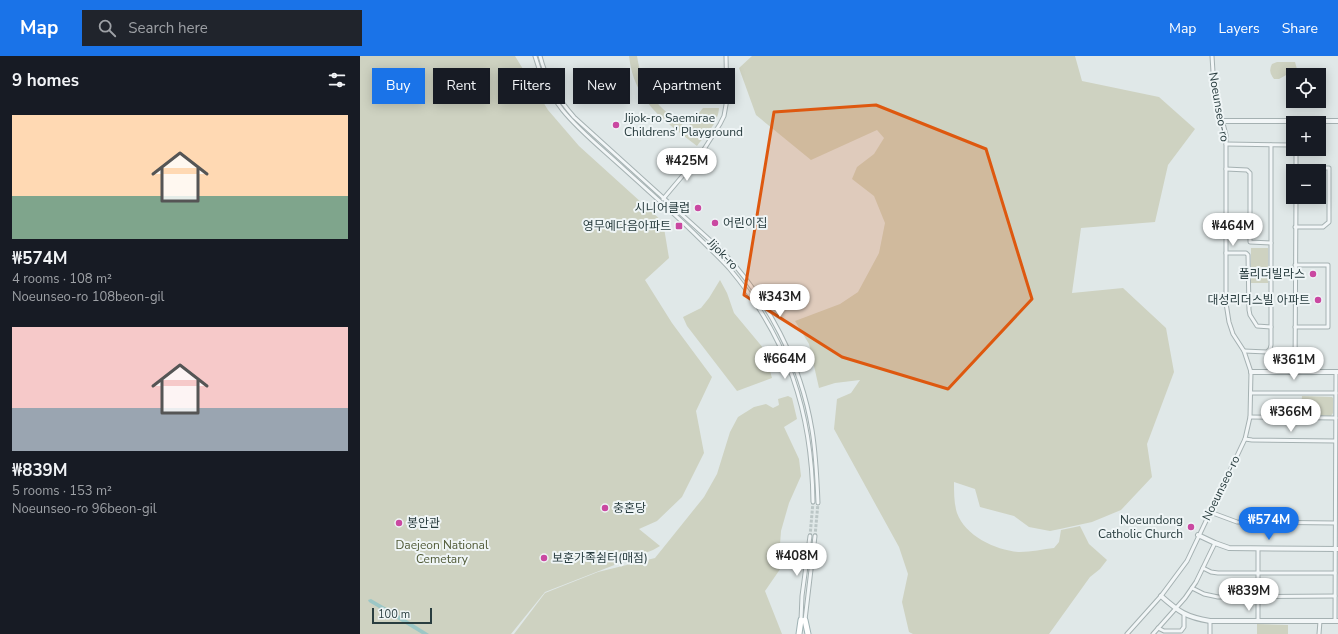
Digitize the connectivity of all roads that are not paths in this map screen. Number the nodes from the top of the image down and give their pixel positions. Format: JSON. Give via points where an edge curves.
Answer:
{"nodes":[{"id":1,"x":535,"y":56,"type":"edge"},
{"id":2,"x":540,"y":56,"type":"edge"},
{"id":3,"x":726,"y":56,"type":"edge"},
{"id":4,"x":1212,"y":56,"type":"edge"},
{"id":5,"x":1222,"y":121,"type":"junction"},
{"id":6,"x":1326,"y":121,"type":"edge"},
{"id":7,"x":1338,"y":121,"type":"edge"},
{"id":8,"x":1286,"y":122,"type":"edge"},
{"id":9,"x":1226,"y":144,"type":"junction"},
{"id":10,"x":1271,"y":145,"type":"junction"},
{"id":11,"x":1286,"y":145,"type":"edge"},
{"id":12,"x":701,"y":154,"type":"junction"},
{"id":13,"x":705,"y":158,"type":"dead end"},
{"id":14,"x":1326,"y":168,"type":"edge"},
{"id":15,"x":1226,"y":169,"type":"junction"},
{"id":16,"x":664,"y":198,"type":"junction"},
{"id":17,"x":661,"y":202,"type":"junction"},
{"id":18,"x":1296,"y":204,"type":"edge"},
{"id":19,"x":1295,"y":228,"type":"junction"},
{"id":20,"x":1271,"y":243,"type":"junction"},
{"id":21,"x":1226,"y":253,"type":"junction"},
{"id":22,"x":1295,"y":265,"type":"junction"},
{"id":23,"x":1271,"y":327,"type":"junction"},
{"id":24,"x":1295,"y":328,"type":"junction"},
{"id":25,"x":1244,"y":351,"type":"junction"},
{"id":26,"x":1251,"y":372,"type":"junction"},
{"id":27,"x":1337,"y":372,"type":"edge"},
{"id":28,"x":1295,"y":373,"type":"junction"},
{"id":29,"x":1251,"y":393,"type":"junction"},
{"id":30,"x":1336,"y":393,"type":"junction"},
{"id":31,"x":1250,"y":417,"type":"junction"},
{"id":32,"x":1336,"y":418,"type":"junction"},
{"id":33,"x":1245,"y":439,"type":"junction"},
{"id":34,"x":1336,"y":441,"type":"junction"},
{"id":35,"x":813,"y":502,"type":"tunnel mouth"},
{"id":36,"x":818,"y":502,"type":"tunnel mouth"},
{"id":37,"x":1210,"y":512,"type":"junction"},
{"id":38,"x":1335,"y":523,"type":"junction"},
{"id":39,"x":1198,"y":535,"type":"junction"},
{"id":40,"x":810,"y":536,"type":"tunnel mouth"},
{"id":41,"x":815,"y":536,"type":"tunnel mouth"},
{"id":42,"x":1215,"y":543,"type":"junction"},
{"id":43,"x":1258,"y":549,"type":"junction"},
{"id":44,"x":1337,"y":549,"type":"edge"},
{"id":45,"x":1203,"y":568,"type":"junction"},
{"id":46,"x":1258,"y":573,"type":"junction"},
{"id":47,"x":1335,"y":573,"type":"junction"},
{"id":48,"x":1192,"y":588,"type":"junction"},
{"id":49,"x":1161,"y":596,"type":"junction"},
{"id":50,"x":1258,"y":596,"type":"junction"},
{"id":51,"x":1335,"y":596,"type":"junction"},
{"id":52,"x":1175,"y":609,"type":"junction"},
{"id":53,"x":1184,"y":615,"type":"junction"},
{"id":54,"x":803,"y":620,"type":"junction"},
{"id":55,"x":1258,"y":620,"type":"junction"},
{"id":56,"x":1210,"y":621,"type":"junction"},
{"id":57,"x":1320,"y":621,"type":"junction"},
{"id":58,"x":1337,"y":621,"type":"edge"},
{"id":59,"x":1158,"y":628,"type":"junction"},
{"id":60,"x":799,"y":634,"type":"edge"},
{"id":61,"x":802,"y":634,"type":"edge"},
{"id":62,"x":807,"y":634,"type":"edge"},
{"id":63,"x":1127,"y":634,"type":"edge"},
{"id":64,"x":1153,"y":634,"type":"edge"},
{"id":65,"x":1210,"y":634,"type":"edge"},
{"id":66,"x":1319,"y":634,"type":"edge"}],
"edges":[{"from":1,"to":17,"type":"street","name":"Jijok-ro","via":[[547,88],[570,120]]},
{"from":2,"to":16,"type":"street","name":"Jijok-ro","via":[[551,86],[574,118]]},
{"from":3,"to":12,"type":"street","via":[[724,116]]},
{"from":4,"to":5,"type":"street","name":"Noeunseo-ro","via":[[1214,88]]},
{"from":5,"to":8,"type":"street"},
{"from":5,"to":9,"type":"street","name":"Noeunseo-ro"},
{"from":6,"to":7,"type":"street"},
{"from":9,"to":10,"type":"street"},
{"from":9,"to":15,"type":"street","name":"Noeunseo-ro"},
{"from":10,"to":11,"type":"street"},
{"from":10,"to":20,"type":"street"},
{"from":12,"to":13,"type":"street"},
{"from":12,"to":16,"type":"street"},
{"from":14,"to":19,"type":"street","via":[[1329,168],[1329,222],[1323,227]]},
{"from":15,"to":20,"type":"street","via":[[1247,170],[1250,173],[1250,239],[1252,243]]},
{"from":15,"to":21,"type":"street","name":"Noeunseo-ro"},
{"from":16,"to":17,"type":"street"},
{"from":16,"to":36,"type":"street","name":"Jijok-ro","via":[[702,231],[734,264],[754,289],[780,333],[797,373],[809,414],[816,462]]},
{"from":17,"to":35,"type":"street","name":"Jijok-ro","via":[[728,268],[755,301],[775,335],[805,421],[812,462]]},
{"from":18,"to":19,"type":"street"},
{"from":19,"to":22,"type":"street"},
{"from":20,"to":23,"type":"street"},
{"from":21,"to":23,"type":"street","via":[[1248,255],[1250,315],[1257,326]]},
{"from":21,"to":25,"type":"street","name":"Noeunseo-ro","via":[[1226,303],[1229,322]]},
{"from":22,"to":24,"type":"street"},
{"from":22,"to":24,"type":"street","via":[[1328,265],[1328,327]]},
{"from":23,"to":25,"type":"street","via":[[1270,349],[1267,352]]},
{"from":24,"to":28,"type":"street"},
{"from":25,"to":26,"type":"street","name":"Noeunseo-ro"},
{"from":26,"to":28,"type":"street"},
{"from":26,"to":29,"type":"street","name":"Noeunseo-ro"},
{"from":27,"to":28,"type":"street"},
{"from":27,"to":30,"type":"street"},
{"from":29,"to":30,"type":"street"},
{"from":29,"to":31,"type":"street","name":"Noeunseo-ro"},
{"from":30,"to":32,"type":"street"},
{"from":31,"to":32,"type":"street"},
{"from":31,"to":33,"type":"street","name":"Noeunseo-ro"},
{"from":32,"to":34,"type":"street"},
{"from":33,"to":34,"type":"street"},
{"from":33,"to":37,"type":"street","name":"Noeunseo-ro"},
{"from":34,"to":38,"type":"street"},
{"from":37,"to":38,"type":"street","via":[[1237,522]]},
{"from":37,"to":39,"type":"street","name":"Noeunseo-ro"},
{"from":38,"to":44,"type":"street"},
{"from":39,"to":42,"type":"street"},
{"from":39,"to":49,"type":"street","name":"Noeunseo-ro","via":[[1187,561]]},
{"from":40,"to":54,"type":"street","via":[[802,596]]},
{"from":41,"to":54,"type":"street"},
{"from":42,"to":43,"type":"street","via":[[1229,548]]},
{"from":42,"to":45,"type":"street"},
{"from":43,"to":44,"type":"street"},
{"from":43,"to":46,"type":"street"},
{"from":44,"to":47,"type":"street"},
{"from":45,"to":46,"type":"street","via":[[1218,573]]},
{"from":45,"to":48,"type":"street"},
{"from":46,"to":47,"type":"street"},
{"from":46,"to":50,"type":"street"},
{"from":47,"to":51,"type":"street"},
{"from":48,"to":50,"type":"street","via":[[1199,593],[1213,596]]},
{"from":48,"to":52,"type":"street"},
{"from":49,"to":52,"type":"street"},
{"from":49,"to":63,"type":"street","name":"Noeunseo-ro"},
{"from":50,"to":51,"type":"street"},
{"from":50,"to":55,"type":"street"},
{"from":51,"to":58,"type":"street"},
{"from":52,"to":53,"type":"street"},
{"from":52,"to":59,"type":"street"},
{"from":53,"to":56,"type":"street"},
{"from":53,"to":59,"type":"street","via":[[1184,627],[1181,631],[1164,631]]},
{"from":54,"to":60,"type":"main road"},
{"from":54,"to":61,"type":"main road"},
{"from":54,"to":62,"type":"main road"},
{"from":55,"to":56,"type":"street"},
{"from":55,"to":57,"type":"street"},
{"from":56,"to":65,"type":"street"},
{"from":57,"to":58,"type":"street"},
{"from":57,"to":66,"type":"street"},
{"from":59,"to":64,"type":"street"}]}
